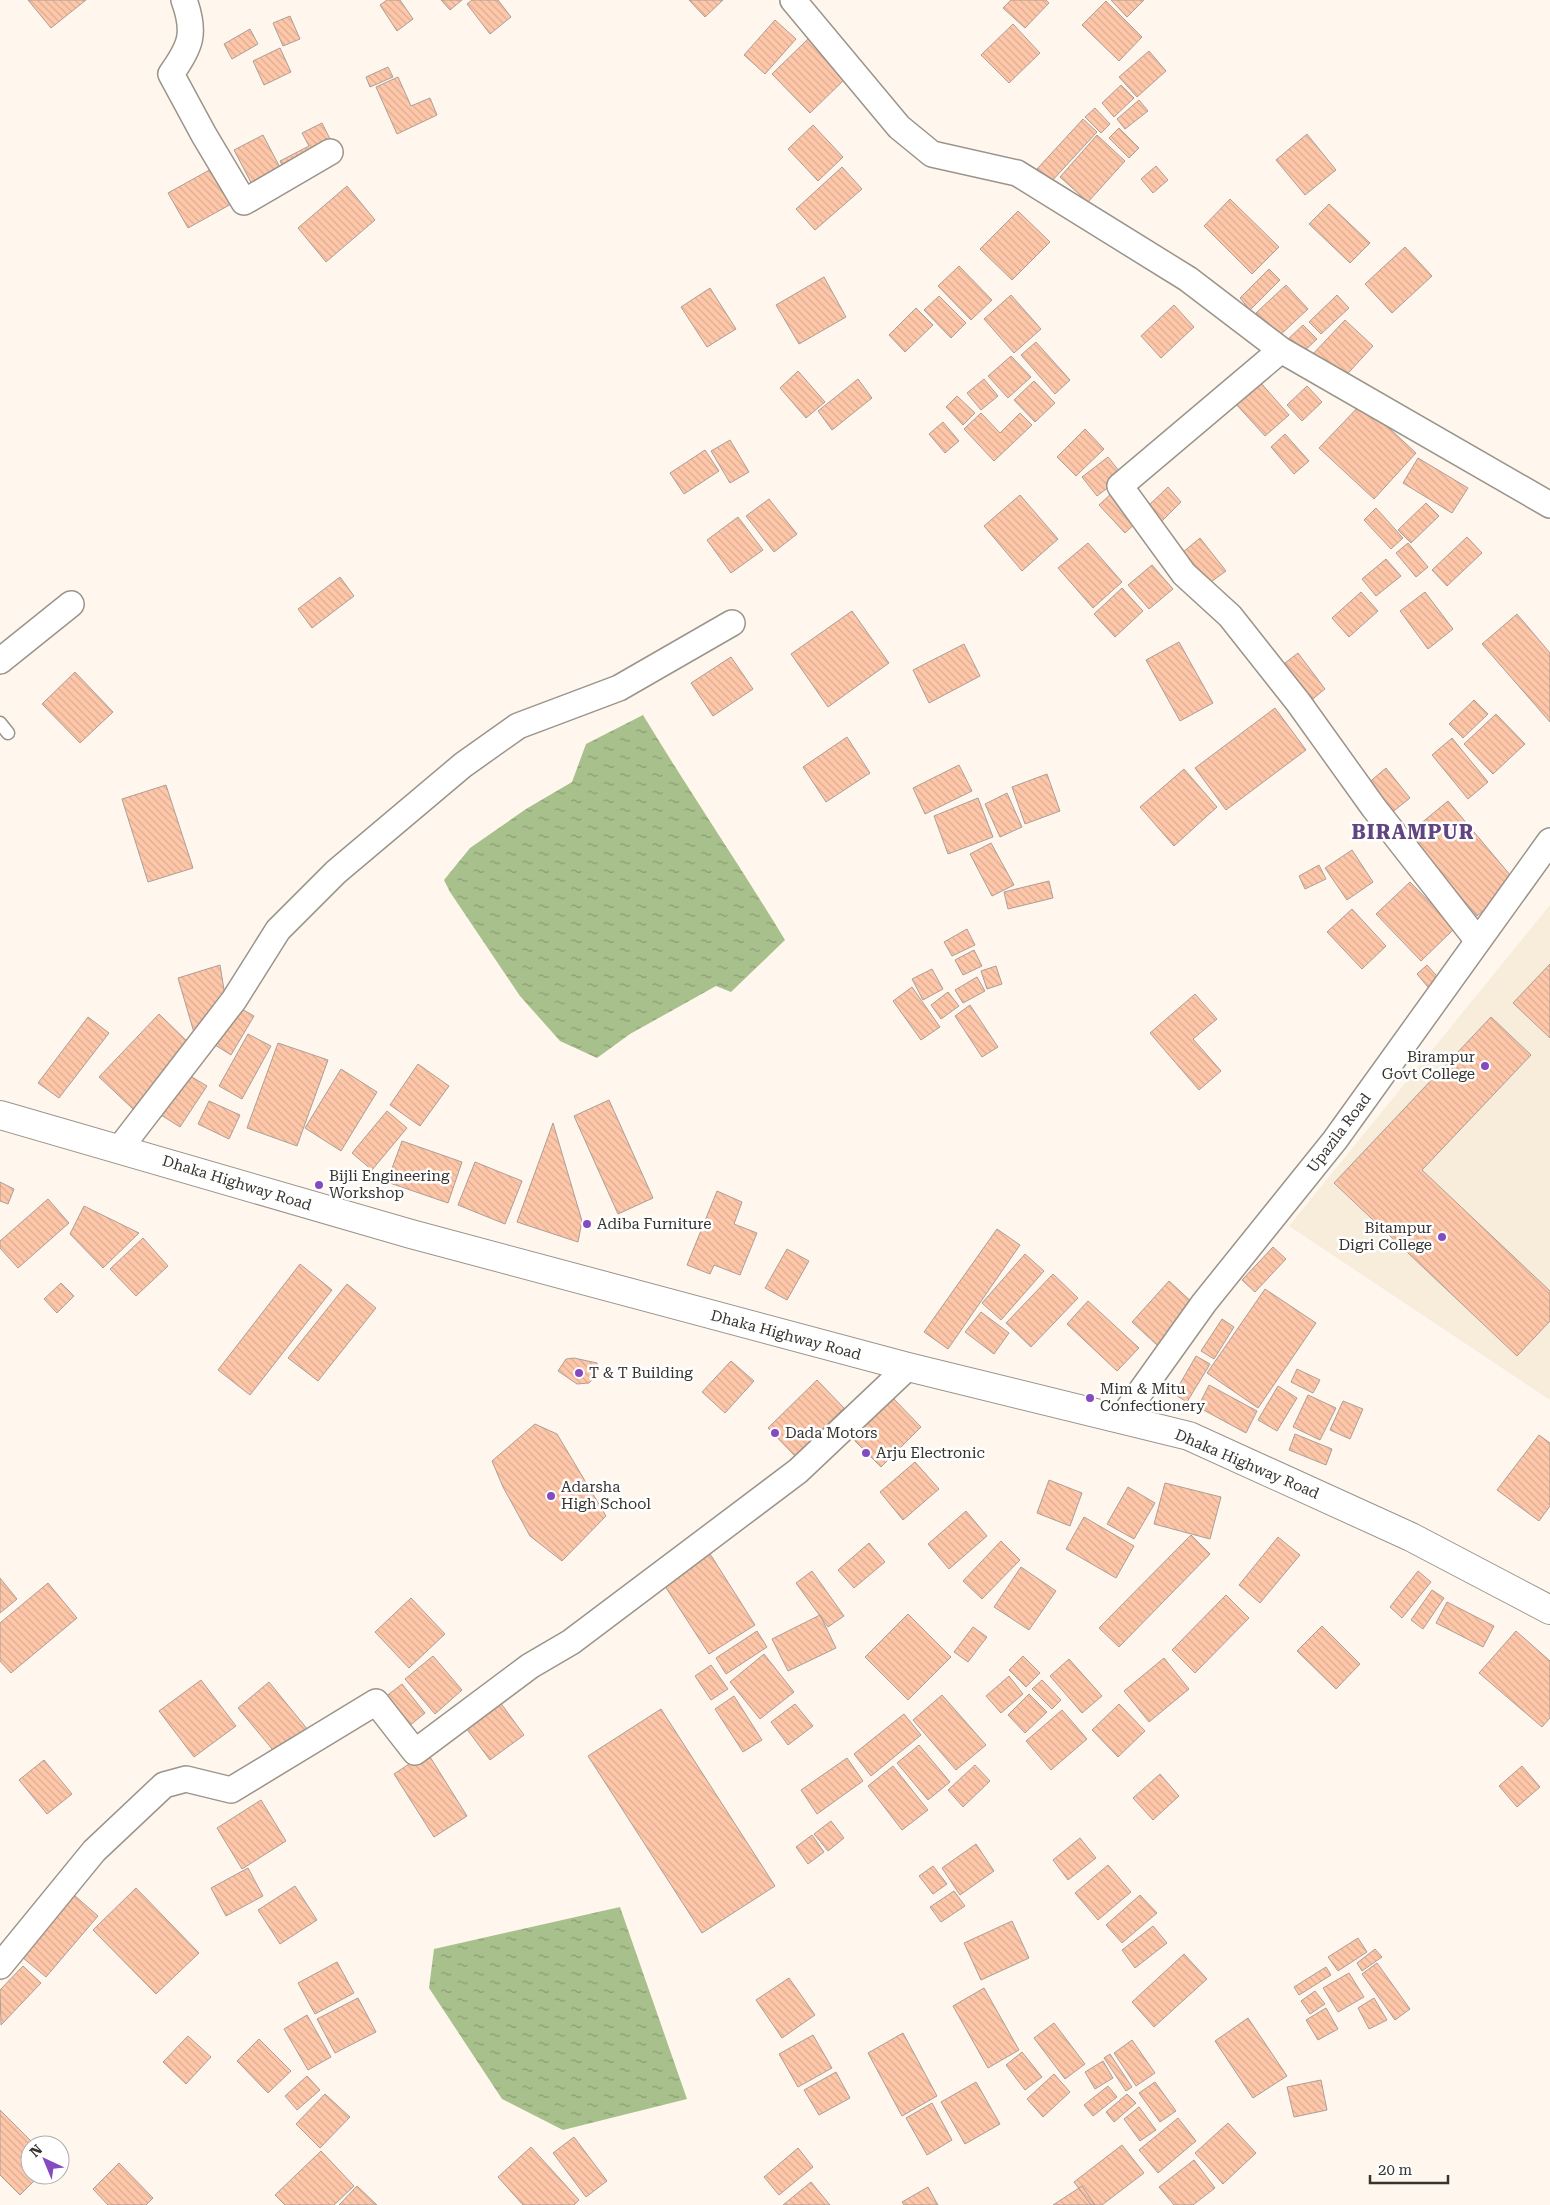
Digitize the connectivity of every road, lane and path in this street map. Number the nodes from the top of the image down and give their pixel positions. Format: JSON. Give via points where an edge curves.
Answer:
{"nodes":[{"id":1,"x":184,"y":0,"type":"edge"},
{"id":2,"x":792,"y":0,"type":"edge"},
{"id":3,"x":330,"y":152,"type":"dead end"},
{"id":4,"x":1281,"y":350,"type":"junction"},
{"id":5,"x":1550,"y":505,"type":"edge"},
{"id":6,"x":71,"y":604,"type":"dead end"},
{"id":7,"x":732,"y":623,"type":"dead end"},
{"id":8,"x":0,"y":661,"type":"edge"},
{"id":9,"x":1550,"y":841,"type":"edge"},
{"id":10,"x":1478,"y":941,"type":"junction"},
{"id":11,"x":0,"y":1115,"type":"edge"},
{"id":12,"x":120,"y":1148,"type":"junction"},
{"id":13,"x":908,"y":1367,"type":"junction"},
{"id":14,"x":1120,"y":1419,"type":"junction"},
{"id":15,"x":1550,"y":1610,"type":"edge"},
{"id":16,"x":0,"y":1966,"type":"edge"}],
"edges":[{"from":1,"to":3,"type":"street","via":[[191,19],[187,52],[171,74],[244,202]]},
{"from":2,"to":4,"type":"street","via":[[898,127],[932,154],[1017,174],[1188,279]]},
{"from":4,"to":5,"type":"street"},
{"from":4,"to":10,"type":"street","via":[[1120,486],[1184,574],[1230,616],[1298,702],[1374,808]]},
{"from":6,"to":8,"type":"street"},
{"from":7,"to":12,"type":"street","via":[[619,688],[518,726],[463,765],[336,872],[278,930],[234,1000]]},
{"from":9,"to":10,"type":"street","name":"Upazila Road"},
{"from":10,"to":14,"type":"street","name":"Upazila Road","via":[[1335,1140],[1204,1303]]},
{"from":11,"to":12,"type":"main road","name":"Dhaka Highway Road"},
{"from":12,"to":13,"type":"main road","name":"Dhaka Highway Road","via":[[411,1234]]},
{"from":13,"to":14,"type":"main road","name":"Dhaka Highway Road"},
{"from":13,"to":16,"type":"street","via":[[798,1471],[571,1642],[530,1666],[415,1752],[376,1702],[231,1790],[186,1780],[164,1785],[94,1851]]},
{"from":14,"to":15,"type":"main road","name":"Dhaka Highway Road","via":[[1189,1436],[1411,1536]]}]}
